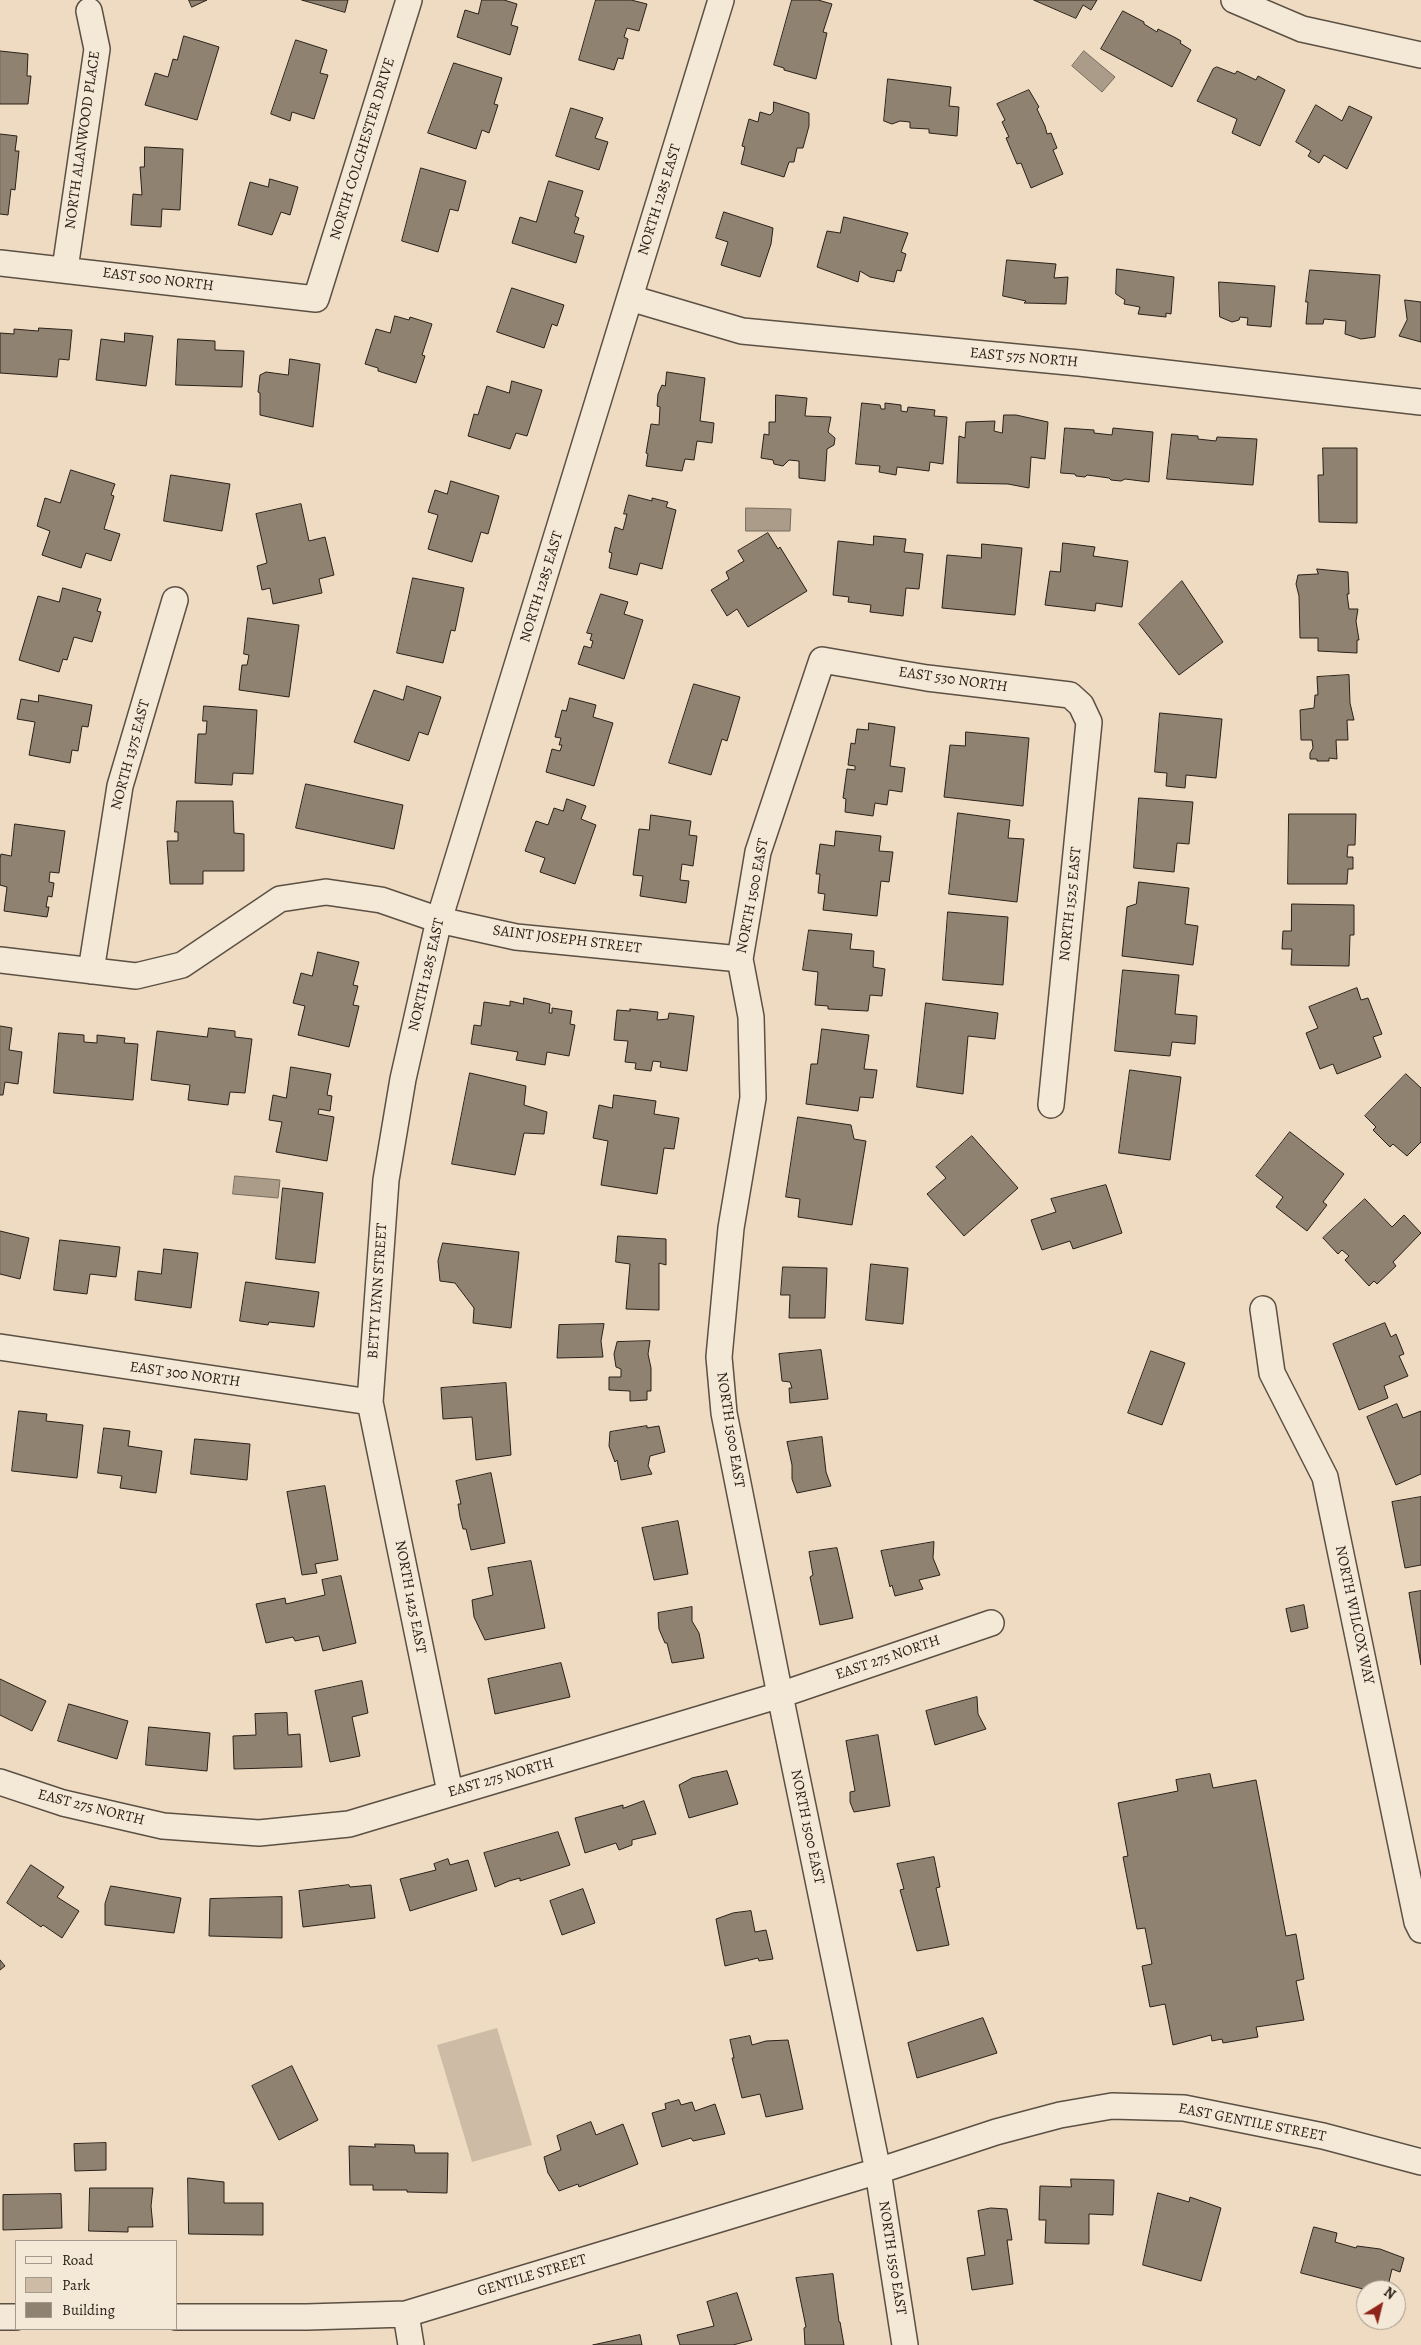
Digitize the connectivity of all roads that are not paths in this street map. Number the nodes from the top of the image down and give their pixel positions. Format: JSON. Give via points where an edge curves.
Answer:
{"nodes":[{"id":1,"x":409,"y":0,"type":"edge"},
{"id":2,"x":721,"y":0,"type":"edge"},
{"id":3,"x":1234,"y":0,"type":"edge"},
{"id":4,"x":89,"y":11,"type":"dead end"},
{"id":5,"x":1421,"y":55,"type":"edge"},
{"id":6,"x":0,"y":263,"type":"edge"},
{"id":7,"x":65,"y":269,"type":"junction"},
{"id":8,"x":316,"y":298,"type":"joint"},
{"id":9,"x":630,"y":298,"type":"junction"},
{"id":10,"x":1421,"y":402,"type":"edge"},
{"id":11,"x":175,"y":600,"type":"dead end"},
{"id":12,"x":822,"y":660,"type":"joint"},
{"id":13,"x":1081,"y":705,"type":"joint"},
{"id":14,"x":439,"y":920,"type":"junction"},
{"id":15,"x":740,"y":959,"type":"junction"},
{"id":16,"x":0,"y":960,"type":"edge"},
{"id":17,"x":91,"y":971,"type":"junction"},
{"id":18,"x":1051,"y":1105,"type":"dead end"},
{"id":19,"x":386,"y":1180,"type":"joint"},
{"id":20,"x":1263,"y":1309,"type":"dead end"},
{"id":21,"x":0,"y":1347,"type":"edge"},
{"id":22,"x":370,"y":1402,"type":"junction"},
{"id":23,"x":991,"y":1623,"type":"dead end"},
{"id":24,"x":780,"y":1695,"type":"junction"},
{"id":25,"x":0,"y":1782,"type":"edge"},
{"id":26,"x":450,"y":1792,"type":"junction"},
{"id":27,"x":1421,"y":1930,"type":"edge"},
{"id":28,"x":1421,"y":2162,"type":"edge"},
{"id":29,"x":878,"y":2171,"type":"junction"},
{"id":30,"x":406,"y":2314,"type":"junction"},
{"id":31,"x":0,"y":2317,"type":"edge"},
{"id":32,"x":15,"y":2317,"type":"edge"},
{"id":33,"x":178,"y":2317,"type":"edge"},
{"id":34,"x":411,"y":2345,"type":"edge"},
{"id":35,"x":905,"y":2345,"type":"edge"}],
"edges":[{"from":1,"to":8,"type":"street","name":"NORTH COLCHESTER DRIVE"},
{"from":2,"to":9,"type":"street","name":"NORTH 1285 EAST"},
{"from":3,"to":5,"type":"street","via":[[1302,29]]},
{"from":4,"to":7,"type":"street","name":"NORTH ALANWOOD PLACE","via":[[98,49]]},
{"from":6,"to":7,"type":"street","name":"EAST 500 NORTH"},
{"from":7,"to":8,"type":"street","name":"EAST 500 NORTH"},
{"from":9,"to":10,"type":"street","name":"EAST 575 NORTH","via":[[742,331],[1079,363]]},
{"from":9,"to":14,"type":"street","name":"NORTH 1285 EAST"},
{"from":11,"to":17,"type":"street","name":"NORTH 1375 EAST","via":[[120,786]]},
{"from":12,"to":13,"type":"street","name":"EAST 530 NORTH","via":[[927,678],[1070,695]]},
{"from":12,"to":15,"type":"street","name":"NORTH 1500 EAST","via":[[758,852]]},
{"from":13,"to":18,"type":"street","name":"NORTH 1525 EAST","via":[[1089,722]]},
{"from":14,"to":15,"type":"street","name":"SAINT JOSEPH STREET","via":[[516,937]]},
{"from":14,"to":17,"type":"street","name":"SAINT JOSEPH STREET","via":[[381,900],[326,892],[280,899],[182,965],[136,976]]},
{"from":14,"to":19,"type":"street","name":"NORTH 1285 EAST","via":[[403,1079]]},
{"from":15,"to":24,"type":"street","name":"NORTH 1500 EAST","via":[[751,1017],[753,1098],[731,1228],[719,1357],[724,1413]]},
{"from":16,"to":17,"type":"street","name":"SAINT JOSEPH STREET"},
{"from":19,"to":22,"type":"street","name":"BETTY LYNN STREET"},
{"from":20,"to":27,"type":"street","name":"NORTH WILCOX WAY","via":[[1272,1373],[1325,1477]]},
{"from":21,"to":22,"type":"street","name":"EAST 300 NORTH"},
{"from":22,"to":26,"type":"street","name":"NORTH 1425 EAST"},
{"from":23,"to":24,"type":"street","name":"EAST 275 NORTH"},
{"from":24,"to":26,"type":"street","name":"EAST 275 NORTH"},
{"from":24,"to":29,"type":"street","name":"NORTH 1500 EAST"},
{"from":25,"to":26,"type":"street","name":"EAST 275 NORTH","via":[[63,1803],[163,1826],[259,1833],[349,1824]]},
{"from":28,"to":29,"type":"street","name":"EAST GENTILE STREET","via":[[1323,2136],[1184,2108],[1112,2106],[1060,2115],[996,2132]]},
{"from":29,"to":30,"type":"street","name":"GENTILE STREET"},
{"from":29,"to":35,"type":"street","name":"NORTH 1550 EAST"},
{"from":30,"to":33,"type":"street","name":"GENTILE STREET"},
{"from":30,"to":34,"type":"street"},
{"from":31,"to":32,"type":"street"}]}
